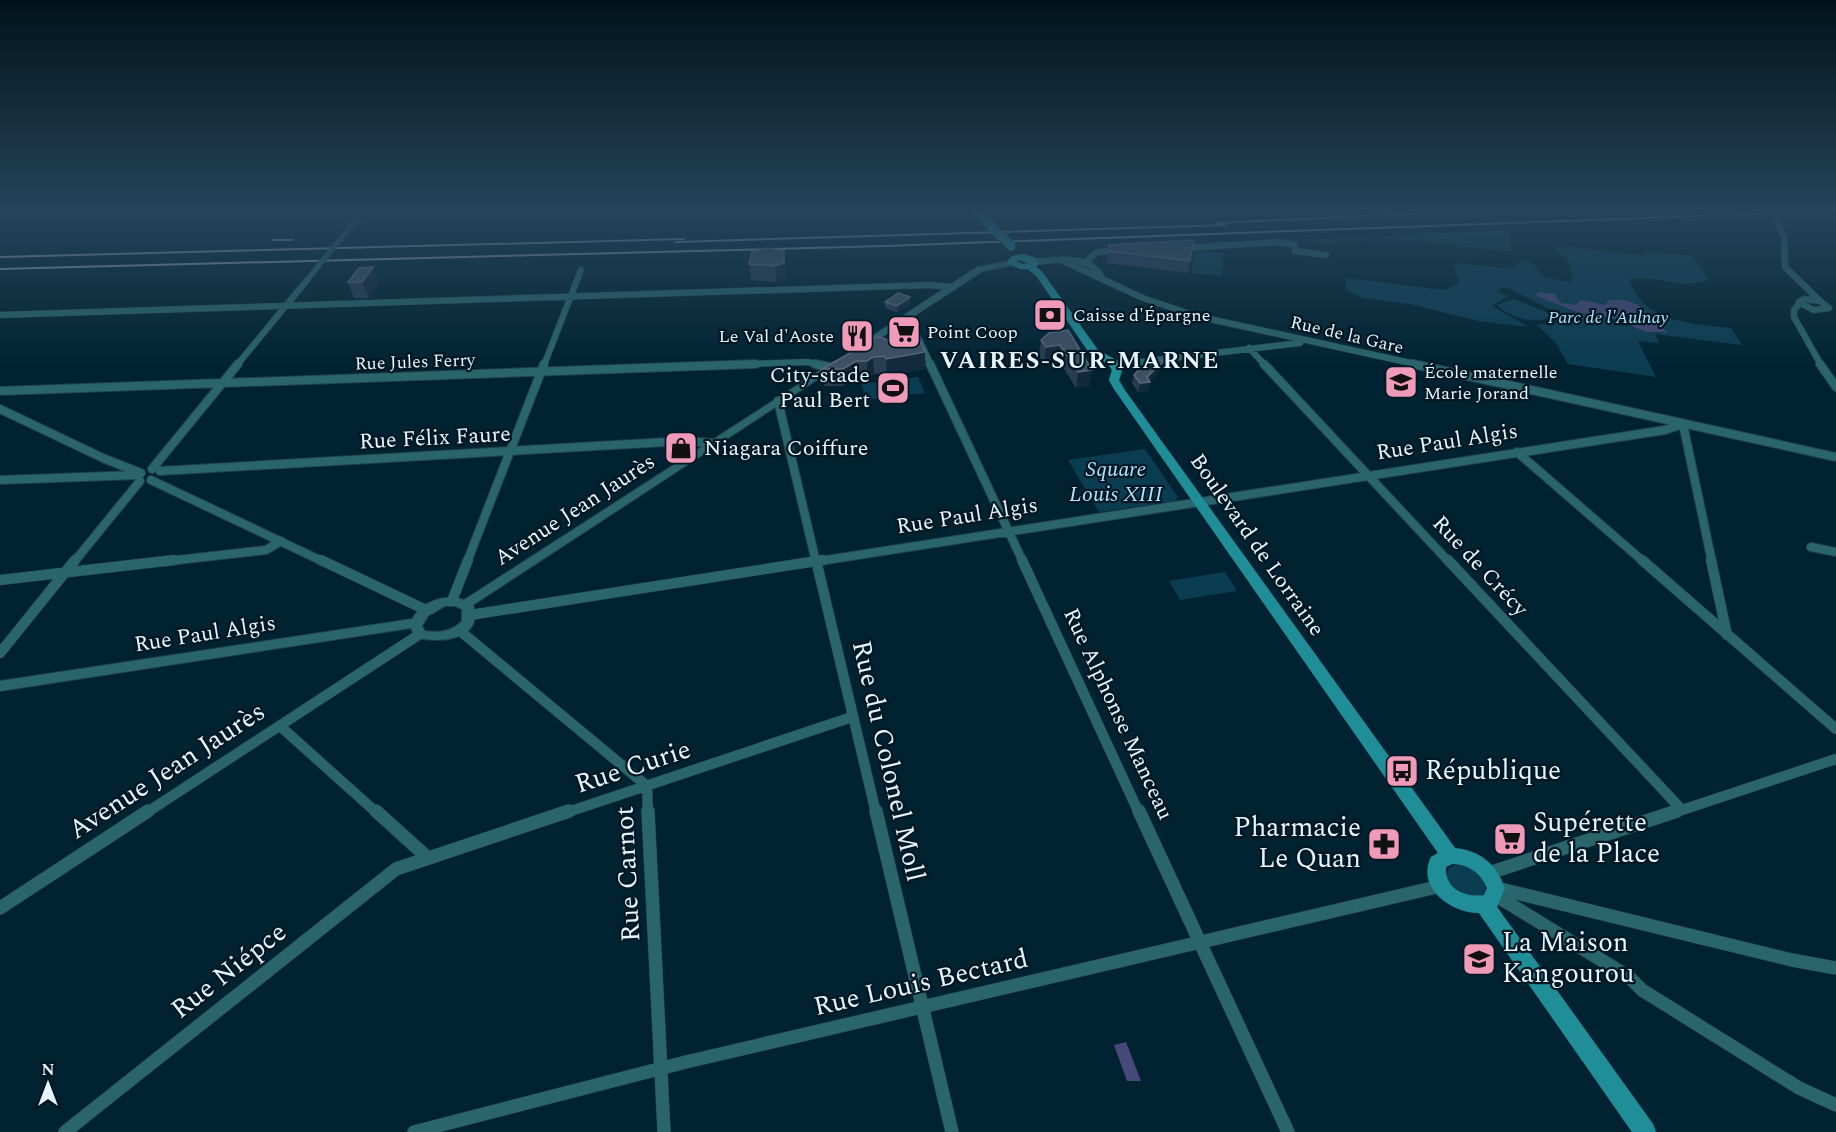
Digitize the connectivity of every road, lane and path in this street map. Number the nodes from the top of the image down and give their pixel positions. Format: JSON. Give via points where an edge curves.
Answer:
{"nodes":[{"id":1,"x":320,"y":264,"type":"edge"},
{"id":2,"x":999,"y":264,"type":"edge"},
{"id":3,"x":1032,"y":264,"type":"edge"},
{"id":4,"x":1069,"y":264,"type":"edge"},
{"id":5,"x":1091,"y":264,"type":"edge"},
{"id":6,"x":1785,"y":264,"type":"edge"},
{"id":7,"x":581,"y":270,"type":"dead end"},
{"id":8,"x":308,"y":279,"type":"joint"},
{"id":9,"x":1103,"y":279,"type":"junction"},
{"id":10,"x":1803,"y":286,"type":"junction"},
{"id":11,"x":953,"y":287,"type":"junction"},
{"id":12,"x":570,"y":297,"type":"junction"},
{"id":13,"x":1801,"y":301,"type":"junction"},
{"id":14,"x":1820,"y":301,"type":"junction"},
{"id":15,"x":285,"y":306,"type":"junction"},
{"id":16,"x":1816,"y":310,"type":"junction"},
{"id":17,"x":1795,"y":314,"type":"junction"},
{"id":18,"x":0,"y":315,"type":"edge"},
{"id":19,"x":908,"y":316,"type":"junction"},
{"id":20,"x":1271,"y":333,"type":"junction"},
{"id":21,"x":1307,"y":342,"type":"junction"},
{"id":22,"x":1269,"y":346,"type":"junction"},
{"id":23,"x":1249,"y":348,"type":"junction"},
{"id":24,"x":1115,"y":365,"type":"junction"},
{"id":25,"x":830,"y":367,"type":"junction"},
{"id":26,"x":541,"y":372,"type":"junction"},
{"id":27,"x":222,"y":384,"type":"junction"},
{"id":28,"x":1836,"y":387,"type":"edge"},
{"id":29,"x":0,"y":391,"type":"edge"},
{"id":30,"x":778,"y":401,"type":"junction"},
{"id":31,"x":0,"y":409,"type":"edge"},
{"id":32,"x":1683,"y":424,"type":"junction"},
{"id":33,"x":713,"y":443,"type":"junction"},
{"id":34,"x":509,"y":452,"type":"junction"},
{"id":35,"x":1517,"y":453,"type":"junction"},
{"id":36,"x":1836,"y":457,"type":"edge"},
{"id":37,"x":156,"y":470,"type":"junction"},
{"id":38,"x":1369,"y":475,"type":"junction"},
{"id":39,"x":140,"y":476,"type":"junction"},
{"id":40,"x":0,"y":480,"type":"edge"},
{"id":41,"x":151,"y":480,"type":"junction"},
{"id":42,"x":1199,"y":502,"type":"junction"},
{"id":43,"x":1010,"y":531,"type":"junction"},
{"id":44,"x":281,"y":541,"type":"junction"},
{"id":45,"x":1811,"y":547,"type":"dead end"},
{"id":46,"x":1836,"y":552,"type":"edge"},
{"id":47,"x":816,"y":561,"type":"junction"},
{"id":48,"x":63,"y":573,"type":"junction"},
{"id":49,"x":0,"y":580,"type":"edge"},
{"id":50,"x":452,"y":601,"type":"junction"},
{"id":51,"x":426,"y":610,"type":"junction"},
{"id":52,"x":468,"y":610,"type":"junction"},
{"id":53,"x":418,"y":628,"type":"junction"},
{"id":54,"x":459,"y":630,"type":"junction"},
{"id":55,"x":1727,"y":635,"type":"junction"},
{"id":56,"x":0,"y":653,"type":"edge"},
{"id":57,"x":0,"y":686,"type":"edge"},
{"id":58,"x":852,"y":717,"type":"junction"},
{"id":59,"x":280,"y":726,"type":"junction"},
{"id":60,"x":1836,"y":729,"type":"edge"},
{"id":61,"x":1836,"y":759,"type":"edge"},
{"id":62,"x":647,"y":786,"type":"junction"},
{"id":63,"x":1682,"y":810,"type":"junction"},
{"id":64,"x":1450,"y":856,"type":"junction"},
{"id":65,"x":428,"y":858,"type":"junction"},
{"id":66,"x":1441,"y":886,"type":"junction"},
{"id":67,"x":1491,"y":890,"type":"junction"},
{"id":68,"x":1539,"y":898,"type":"junction"},
{"id":69,"x":0,"y":908,"type":"edge"},
{"id":70,"x":1532,"y":917,"type":"junction"},
{"id":71,"x":1201,"y":942,"type":"junction"},
{"id":72,"x":1836,"y":968,"type":"edge"},
{"id":73,"x":922,"y":1007,"type":"junction"},
{"id":74,"x":661,"y":1068,"type":"junction"},
{"id":75,"x":1836,"y":1105,"type":"edge"},
{"id":76,"x":65,"y":1132,"type":"edge"},
{"id":77,"x":414,"y":1132,"type":"edge"},
{"id":78,"x":664,"y":1132,"type":"edge"},
{"id":79,"x":952,"y":1132,"type":"edge"},
{"id":80,"x":1288,"y":1132,"type":"edge"},
{"id":81,"x":1645,"y":1132,"type":"edge"}],
"edges":[{"from":1,"to":8,"type":"street","bridge":true},
{"from":2,"to":11,"type":"street","name":"Avenue Jean Jaurès","via":[[985,267]]},
{"from":3,"to":24,"type":"main road","via":[[1094,352]]},
{"from":4,"to":9,"type":"street","name":"Rue de la Gare"},
{"from":5,"to":9,"type":"street","name":"Rue de la Gare"},
{"from":6,"to":10,"type":"street"},
{"from":7,"to":12,"type":"street"},
{"from":8,"to":15,"type":"street"},
{"from":9,"to":20,"type":"street","name":"Rue de la Gare","via":[[1176,310]]},
{"from":10,"to":13,"type":"street"},
{"from":10,"to":14,"type":"street"},
{"from":11,"to":12,"type":"street"},
{"from":11,"to":19,"type":"street","name":"Avenue Jean Jaurès"},
{"from":12,"to":15,"type":"street"},
{"from":12,"to":26,"type":"street"},
{"from":13,"to":14,"type":"street"},
{"from":13,"to":16,"type":"street"},
{"from":13,"to":17,"type":"street"},
{"from":14,"to":16,"type":"street","via":[[1829,309]]},
{"from":15,"to":18,"type":"street"},
{"from":15,"to":27,"type":"street"},
{"from":16,"to":17,"type":"street"},
{"from":17,"to":28,"type":"street","via":[[1804,338]]},
{"from":19,"to":25,"type":"street","name":"Avenue Jean Jaurès"},
{"from":19,"to":43,"type":"street","name":"Rue Alphonse Manceau"},
{"from":20,"to":21,"type":"street","name":"Rue de la Gare"},
{"from":20,"to":22,"type":"street","via":[[1273,341]]},
{"from":21,"to":22,"type":"street"},
{"from":21,"to":32,"type":"street","name":"Rue de la Gare"},
{"from":22,"to":23,"type":"street"},
{"from":23,"to":24,"type":"street"},
{"from":23,"to":38,"type":"street","name":"Rue de Crécy"},
{"from":24,"to":42,"type":"main road","name":"Boulevard de Lorraine","via":[[1114,381]]},
{"from":25,"to":26,"type":"street","name":"Rue Jules Ferry","via":[[807,362]]},
{"from":25,"to":30,"type":"street","name":"Avenue Jean Jaurès"},
{"from":26,"to":27,"type":"street","name":"Rue Jules Ferry"},
{"from":26,"to":34,"type":"street"},
{"from":27,"to":29,"type":"street","name":"Rue Jules Ferry"},
{"from":27,"to":37,"type":"street"},
{"from":30,"to":33,"type":"street","name":"Avenue Jean Jaurès"},
{"from":30,"to":47,"type":"street","name":"Rue du Colonel Moll"},
{"from":31,"to":39,"type":"street"},
{"from":32,"to":35,"type":"street","name":"Rue Paul Algis"},
{"from":32,"to":36,"type":"street","name":"Rue de la Gare"},
{"from":32,"to":55,"type":"street"},
{"from":33,"to":34,"type":"street","name":"Rue Félix Faure","via":[[685,441]]},
{"from":33,"to":52,"type":"street","name":"Avenue Jean Jaurès"},
{"from":34,"to":37,"type":"street","name":"Rue Félix Faure"},
{"from":34,"to":50,"type":"street"},
{"from":35,"to":38,"type":"street","name":"Rue Paul Algis"},
{"from":35,"to":55,"type":"street"},
{"from":37,"to":39,"type":"street"},
{"from":37,"to":41,"type":"street"},
{"from":38,"to":42,"type":"street","name":"Rue Paul Algis"},
{"from":38,"to":63,"type":"street","name":"Rue de Crécy"},
{"from":39,"to":40,"type":"street","via":[[88,474]]},
{"from":39,"to":41,"type":"street"},
{"from":39,"to":48,"type":"street"},
{"from":41,"to":44,"type":"street"},
{"from":42,"to":43,"type":"street","name":"Rue Paul Algis"},
{"from":42,"to":64,"type":"main road","name":"Boulevard de Lorraine"},
{"from":43,"to":47,"type":"street","name":"Rue Paul Algis"},
{"from":43,"to":71,"type":"street","name":"Rue Alphonse Manceau"},
{"from":44,"to":48,"type":"street","via":[[266,550]]},
{"from":44,"to":51,"type":"street"},
{"from":45,"to":46,"type":"street"},
{"from":47,"to":52,"type":"street","name":"Rue Paul Algis"},
{"from":47,"to":58,"type":"street","name":"Rue du Colonel Moll"},
{"from":48,"to":49,"type":"street"},
{"from":48,"to":56,"type":"street"},
{"from":50,"to":51,"type":"street"},
{"from":50,"to":52,"type":"street"},
{"from":51,"to":53,"type":"street"},
{"from":52,"to":54,"type":"street","via":[[467,623]]},
{"from":53,"to":54,"type":"street","name":"Rue Paul Algis","via":[[438,637]]},
{"from":53,"to":57,"type":"street","name":"Rue Paul Algis"},
{"from":53,"to":59,"type":"street","name":"Avenue Jean Jaurès"},
{"from":54,"to":62,"type":"street","name":"Rue Carnot"},
{"from":55,"to":60,"type":"street"},
{"from":58,"to":62,"type":"street","name":"Rue Curie"},
{"from":58,"to":73,"type":"street","name":"Rue du Colonel Moll"},
{"from":59,"to":65,"type":"street"},
{"from":59,"to":69,"type":"street","name":"Avenue Jean Jaurès"},
{"from":61,"to":63,"type":"street"},
{"from":62,"to":65,"type":"street","name":"Rue Curie"},
{"from":62,"to":74,"type":"street","name":"Rue Carnot"},
{"from":63,"to":67,"type":"street"},
{"from":64,"to":66,"type":"main road","via":[[1437,863],[1435,870]]},
{"from":64,"to":67,"type":"main road","via":[[1474,861]]},
{"from":65,"to":76,"type":"street","name":"Rue Niépce","via":[[396,869]]},
{"from":66,"to":67,"type":"main road","via":[[1466,904]]},
{"from":66,"to":71,"type":"street","name":"Rue Louis Bectard"},
{"from":67,"to":68,"type":"street"},
{"from":67,"to":70,"type":"street"},
{"from":67,"to":81,"type":"main road"},
{"from":68,"to":70,"type":"street","via":[[1530,903]]},
{"from":68,"to":72,"type":"street"},
{"from":70,"to":75,"type":"street","via":[[1799,1088]]},
{"from":71,"to":73,"type":"street","name":"Rue Louis Bectard"},
{"from":71,"to":80,"type":"street","name":"Rue Alphonse Manceau"},
{"from":73,"to":74,"type":"street","name":"Rue Louis Bectard"},
{"from":73,"to":79,"type":"street","name":"Rue du Colonel Moll"},
{"from":74,"to":77,"type":"street","name":"Rue Louis Bectard"},
{"from":74,"to":78,"type":"street","name":"Rue Carnot"}]}
